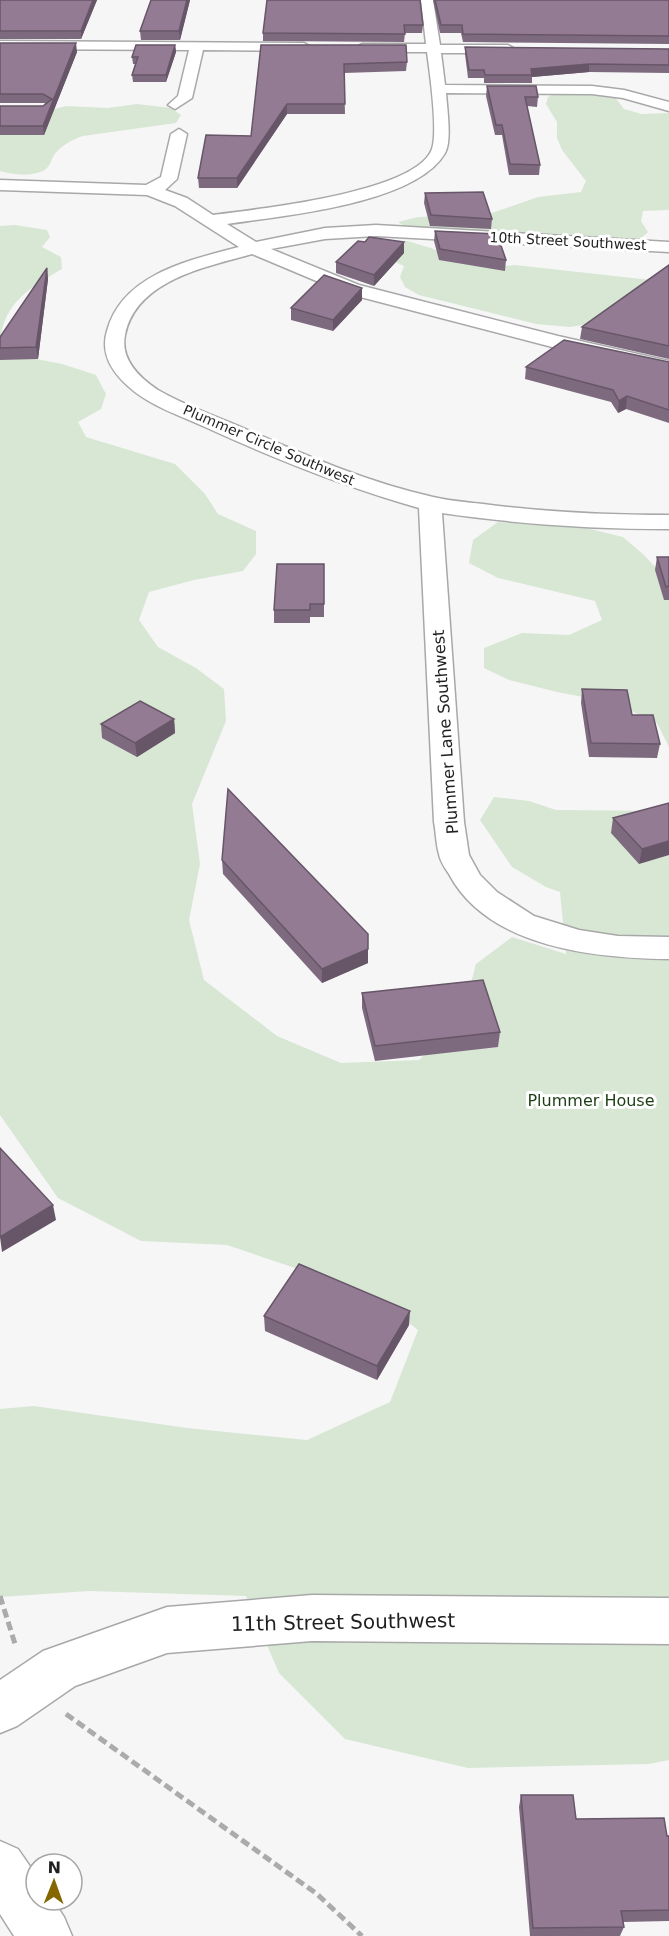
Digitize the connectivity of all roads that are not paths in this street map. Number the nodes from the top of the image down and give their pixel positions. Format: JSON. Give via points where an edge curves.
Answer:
{"nodes":[{"id":1,"x":427,"y":0,"type":"edge"},
{"id":2,"x":0,"y":45,"type":"edge"},
{"id":3,"x":197,"y":46,"type":"junction"},
{"id":4,"x":313,"y":47,"type":"edge"},
{"id":5,"x":348,"y":48,"type":"edge"},
{"id":6,"x":433,"y":48,"type":"junction"},
{"id":7,"x":527,"y":49,"type":"edge"},
{"id":8,"x":439,"y":89,"type":"junction"},
{"id":9,"x":175,"y":105,"type":"dead end"},
{"id":10,"x":669,"y":107,"type":"edge"},
{"id":11,"x":180,"y":134,"type":"dead end"},
{"id":12,"x":0,"y":185,"type":"edge"},
{"id":13,"x":148,"y":190,"type":"junction"},
{"id":14,"x":208,"y":221,"type":"junction"},
{"id":15,"x":669,"y":247,"type":"edge"},
{"id":16,"x":253,"y":248,"type":"junction"},
{"id":17,"x":669,"y":367,"type":"edge"},
{"id":18,"x":430,"y":504,"type":"junction"},
{"id":19,"x":669,"y":522,"type":"edge"},
{"id":20,"x":669,"y":948,"type":"edge"},
{"id":21,"x":669,"y":1621,"type":"edge"},
{"id":22,"x":14,"y":1698,"type":"edge"},
{"id":23,"x":0,"y":1867,"type":"edge"},
{"id":24,"x":45,"y":1936,"type":"edge"}],
"edges":[{"from":1,"to":6,"type":"street"},
{"from":2,"to":3,"type":"street"},
{"from":3,"to":4,"type":"street"},
{"from":3,"to":9,"type":"street","via":[[185,98]]},
{"from":5,"to":6,"type":"street"},
{"from":6,"to":7,"type":"street"},
{"from":6,"to":8,"type":"street"},
{"from":8,"to":10,"type":"street","via":[[592,90]]},
{"from":8,"to":14,"type":"street","via":[[439,151],[417,174],[357,196]]},
{"from":11,"to":13,"type":"street","via":[[169,179]]},
{"from":12,"to":13,"type":"street"},
{"from":13,"to":14,"type":"street","via":[[181,202]]},
{"from":14,"to":16,"type":"street"},
{"from":15,"to":16,"type":"street","name":"10th Street Southwest","via":[[365,231],[313,235]]},
{"from":16,"to":17,"type":"street","via":[[352,289]]},
{"from":16,"to":18,"type":"street","name":"Plummer Circle Southwest","via":[[174,272],[139,294],[116,331],[114,346],[121,368],[152,394],[328,473]]},
{"from":18,"to":19,"type":"street","name":"Plummer Circle Southwest","via":[[549,518]]},
{"from":18,"to":20,"type":"street","name":"Plummer Lane Southwest","via":[[454,855],[468,881],[486,899],[523,924],[577,941]]},
{"from":21,"to":22,"type":"street","name":"11th Street Southwest","via":[[312,1618],[167,1630],[60,1668]]},
{"from":23,"to":24,"type":"street"}]}
